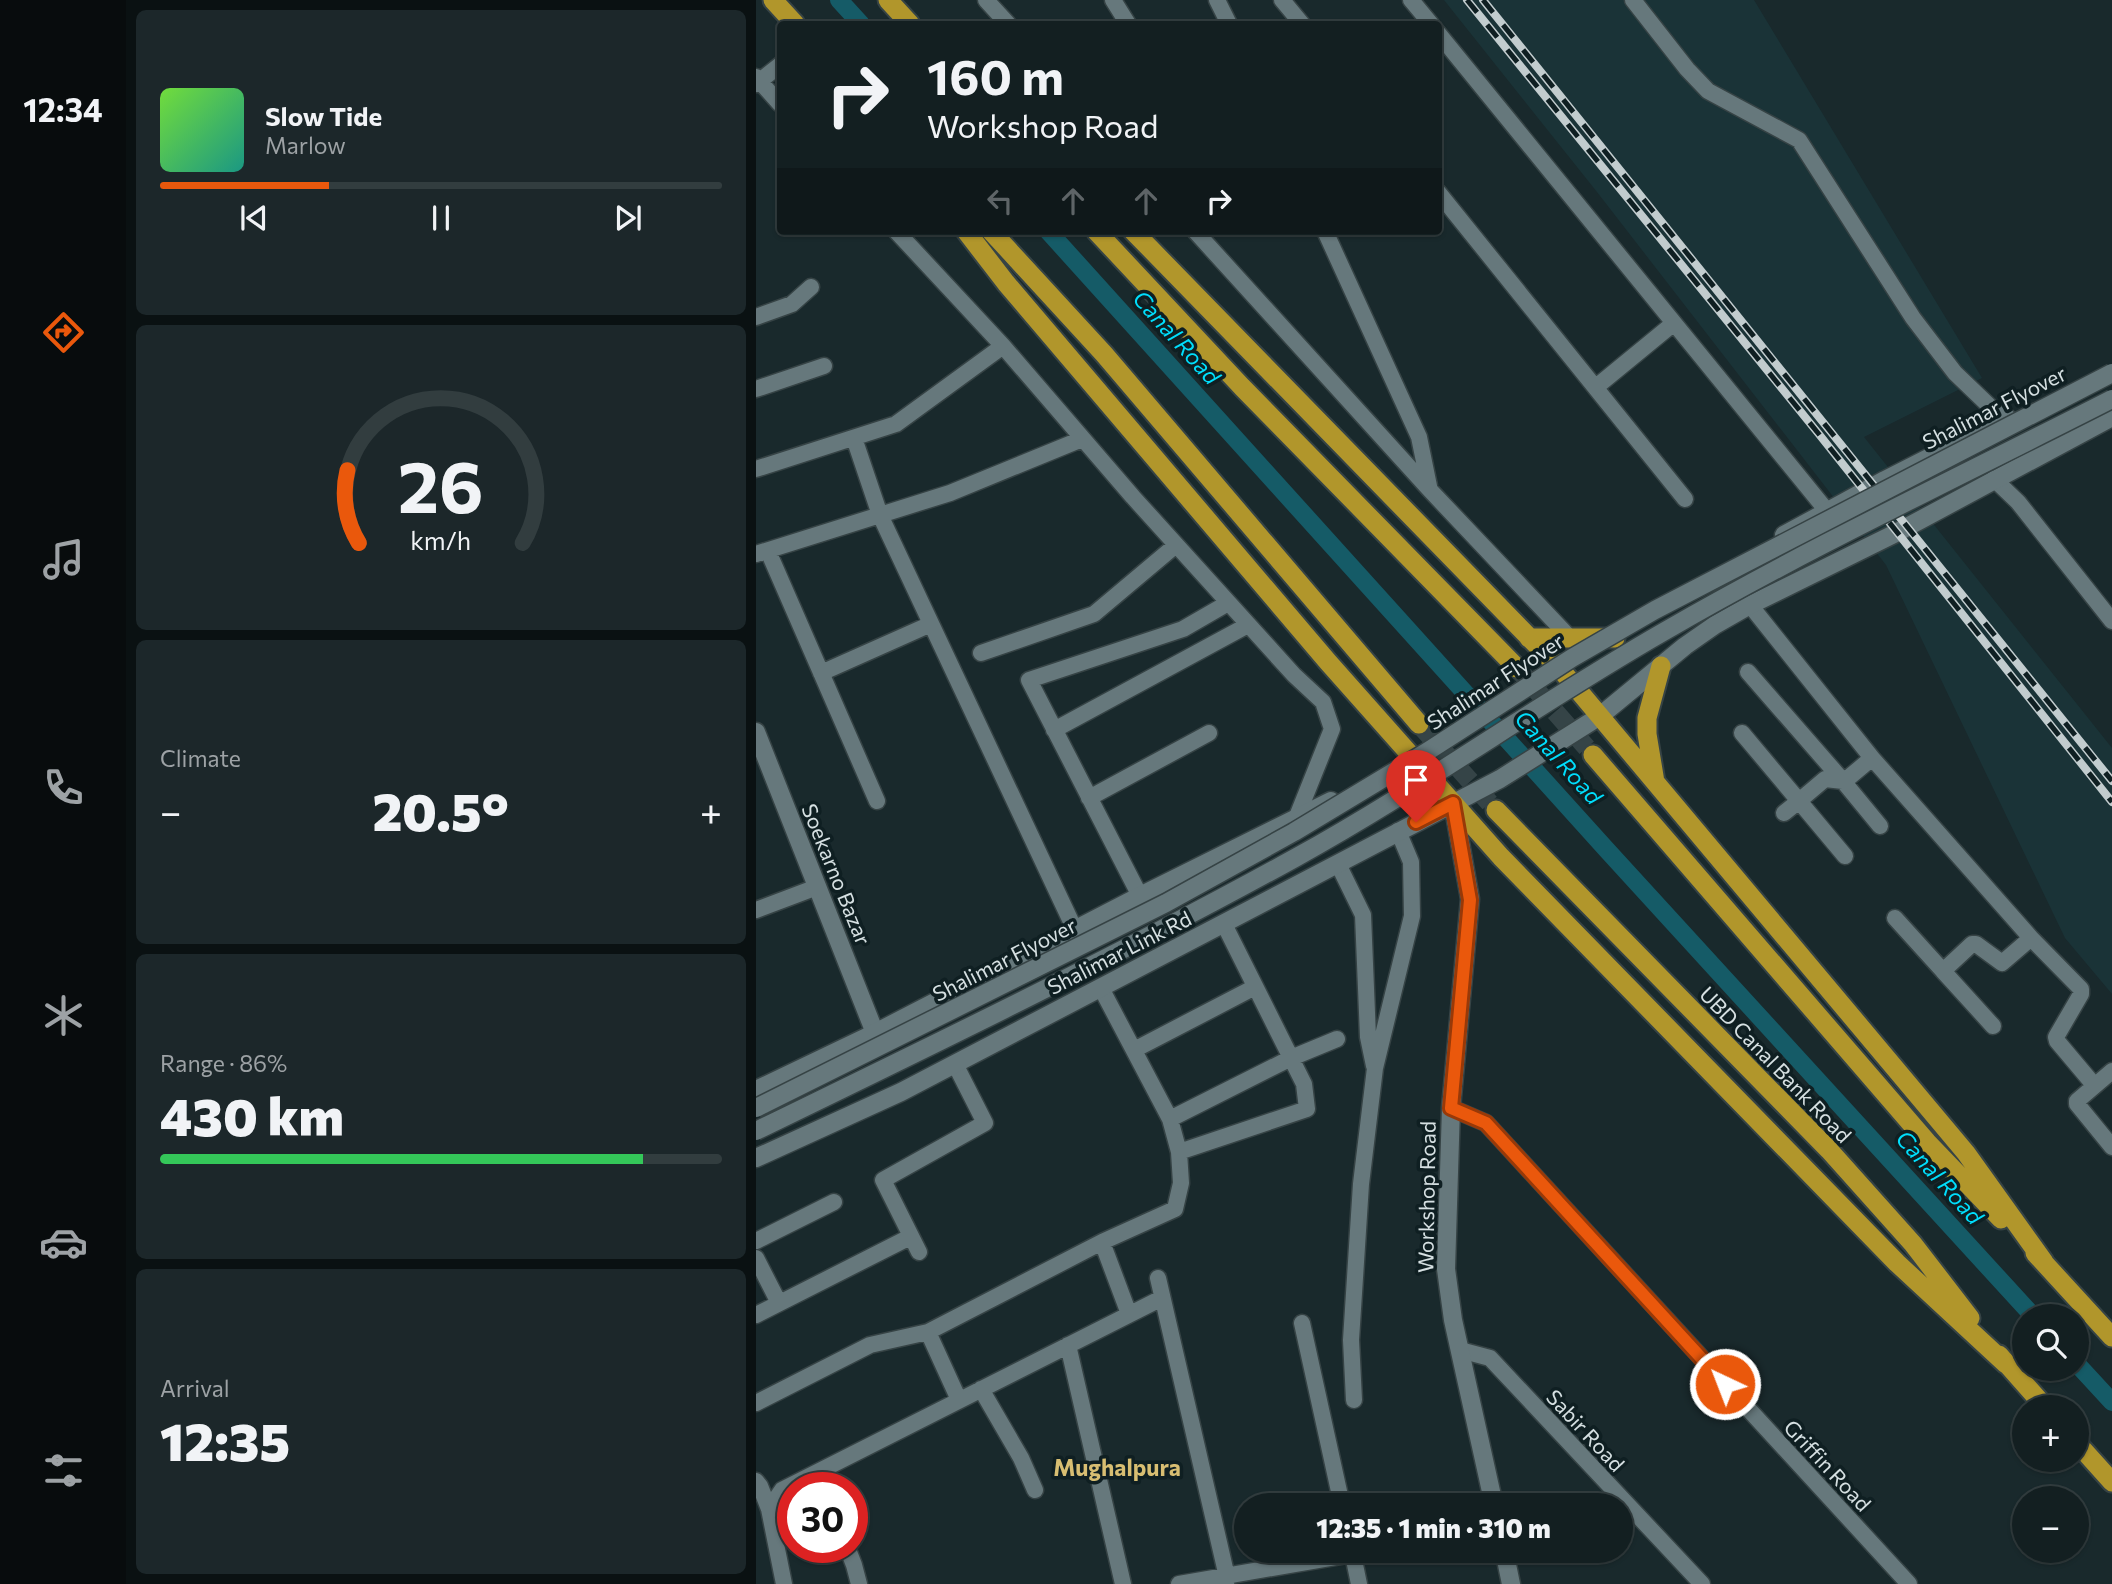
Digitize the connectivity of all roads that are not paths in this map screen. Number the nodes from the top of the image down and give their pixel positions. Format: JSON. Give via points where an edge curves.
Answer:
{"nodes":[{"id":1,"x":773,"y":0,"type":"edge"},
{"id":2,"x":888,"y":0,"type":"edge"},
{"id":3,"x":986,"y":0,"type":"edge"},
{"id":4,"x":1114,"y":0,"type":"edge"},
{"id":5,"x":1217,"y":0,"type":"edge"},
{"id":6,"x":1282,"y":0,"type":"edge"},
{"id":7,"x":1411,"y":0,"type":"edge"},
{"id":8,"x":1633,"y":0,"type":"edge"},
{"id":9,"x":792,"y":21,"type":"edge"},
{"id":10,"x":907,"y":21,"type":"edge"},
{"id":11,"x":1005,"y":21,"type":"edge"},
{"id":12,"x":1126,"y":21,"type":"edge"},
{"id":13,"x":1228,"y":21,"type":"edge"},
{"id":14,"x":1300,"y":21,"type":"edge"},
{"id":15,"x":1428,"y":21,"type":"edge"},
{"id":16,"x":1442,"y":38,"type":"edge"},
{"id":17,"x":777,"y":67,"type":"edge"},
{"id":18,"x":757,"y":81,"type":"edge"},
{"id":19,"x":777,"y":101,"type":"edge"},
{"id":20,"x":1442,"y":197,"type":"edge"},
{"id":21,"x":900,"y":235,"type":"edge"},
{"id":22,"x":969,"y":235,"type":"edge"},
{"id":23,"x":995,"y":235,"type":"edge"},
{"id":24,"x":1100,"y":235,"type":"edge"},
{"id":25,"x":1137,"y":235,"type":"edge"},
{"id":26,"x":1199,"y":235,"type":"edge"},
{"id":27,"x":1327,"y":235,"type":"edge"},
{"id":28,"x":811,"y":288,"type":"dead end"},
{"id":29,"x":756,"y":317,"type":"edge"},
{"id":30,"x":1674,"y":323,"type":"junction"},
{"id":31,"x":1003,"y":346,"type":"junction"},
{"id":32,"x":2112,"y":363,"type":"edge"},
{"id":33,"x":824,"y":366,"type":"dead end"},
{"id":34,"x":2112,"y":373,"type":"edge"},
{"id":35,"x":1596,"y":387,"type":"junction"},
{"id":36,"x":756,"y":389,"type":"edge"},
{"id":37,"x":2112,"y":399,"type":"edge"},
{"id":38,"x":2112,"y":417,"type":"edge"},
{"id":39,"x":2004,"y":420,"type":"junction"},
{"id":40,"x":854,"y":438,"type":"junction"},
{"id":41,"x":1082,"y":439,"type":"junction"},
{"id":42,"x":756,"y":469,"type":"edge"},
{"id":43,"x":1994,"y":479,"type":"junction"},
{"id":44,"x":1429,"y":489,"type":"junction"},
{"id":45,"x":1859,"y":494,"type":"junction"},
{"id":46,"x":1685,"y":499,"type":"dead end"},
{"id":47,"x":1826,"y":511,"type":"junction"},
{"id":48,"x":880,"y":515,"type":"junction"},
{"id":49,"x":1887,"y":538,"type":"junction"},
{"id":50,"x":1176,"y":545,"type":"junction"},
{"id":51,"x":762,"y":553,"type":"edge"},
{"id":52,"x":1228,"y":603,"type":"junction"},
{"id":53,"x":1750,"y":605,"type":"junction"},
{"id":54,"x":2112,"y":621,"type":"edge"},
{"id":55,"x":931,"y":624,"type":"junction"},
{"id":56,"x":1248,"y":625,"type":"junction"},
{"id":57,"x":1529,"y":638,"type":"junction"},
{"id":58,"x":1570,"y":638,"type":"junction"},
{"id":59,"x":1615,"y":638,"type":"junction"},
{"id":60,"x":981,"y":653,"type":"dead end"},
{"id":61,"x":1661,"y":666,"type":"junction"},
{"id":62,"x":1517,"y":668,"type":"tunnel mouth"},
{"id":63,"x":1562,"y":671,"type":"junction"},
{"id":64,"x":1748,"y":672,"type":"dead end"},
{"id":65,"x":821,"y":673,"type":"junction"},
{"id":66,"x":1346,"y":682,"type":"junction"},
{"id":67,"x":1323,"y":702,"type":"junction"},
{"id":68,"x":1600,"y":716,"type":"junction"},
{"id":69,"x":1419,"y":724,"type":"tunnel mouth"},
{"id":70,"x":1054,"y":730,"type":"junction"},
{"id":71,"x":756,"y":732,"type":"edge"},
{"id":72,"x":1209,"y":733,"type":"dead end"},
{"id":73,"x":1742,"y":733,"type":"dead end"},
{"id":74,"x":1593,"y":755,"type":"tunnel mouth"},
{"id":75,"x":1412,"y":757,"type":"junction"},
{"id":76,"x":1872,"y":758,"type":"junction"},
{"id":77,"x":1843,"y":781,"type":"junction"},
{"id":78,"x":1656,"y":783,"type":"junction"},
{"id":79,"x":1089,"y":798,"type":"junction"},
{"id":80,"x":877,"y":801,"type":"dead end"},
{"id":81,"x":1800,"y":801,"type":"junction"},
{"id":82,"x":1453,"y":803,"type":"junction"},
{"id":83,"x":1496,"y":810,"type":"tunnel mouth"},
{"id":84,"x":1784,"y":813,"type":"dead end"},
{"id":85,"x":1296,"y":820,"type":"junction"},
{"id":86,"x":1880,"y":827,"type":"dead end"},
{"id":87,"x":1398,"y":831,"type":"junction"},
{"id":88,"x":1845,"y":856,"type":"dead end"},
{"id":89,"x":1338,"y":864,"type":"junction"},
{"id":90,"x":817,"y":887,"type":"junction"},
{"id":91,"x":1140,"y":896,"type":"junction"},
{"id":92,"x":756,"y":911,"type":"edge"},
{"id":93,"x":1895,"y":918,"type":"dead end"},
{"id":94,"x":1224,"y":924,"type":"junction"},
{"id":95,"x":1075,"y":929,"type":"junction"},
{"id":96,"x":2031,"y":938,"type":"junction"},
{"id":97,"x":1943,"y":971,"type":"junction"},
{"id":98,"x":1255,"y":987,"type":"junction"},
{"id":99,"x":1101,"y":988,"type":"junction"},
{"id":100,"x":1993,"y":1026,"type":"dead end"},
{"id":101,"x":875,"y":1033,"type":"junction"},
{"id":102,"x":1337,"y":1039,"type":"dead end"},
{"id":103,"x":1134,"y":1051,"type":"junction"},
{"id":104,"x":1291,"y":1058,"type":"junction"},
{"id":105,"x":955,"y":1064,"type":"junction"},
{"id":106,"x":1374,"y":1068,"type":"junction"},
{"id":107,"x":2112,"y":1071,"type":"edge"},
{"id":108,"x":2094,"y":1085,"type":"junction"},
{"id":109,"x":756,"y":1090,"type":"edge"},
{"id":110,"x":756,"y":1108,"type":"edge"},
{"id":111,"x":1451,"y":1108,"type":"junction"},
{"id":112,"x":1170,"y":1119,"type":"junction"},
{"id":113,"x":756,"y":1132,"type":"edge"},
{"id":114,"x":2112,"y":1147,"type":"edge"},
{"id":115,"x":1179,"y":1152,"type":"junction"},
{"id":116,"x":756,"y":1158,"type":"edge"},
{"id":117,"x":834,"y":1202,"type":"dead end"},
{"id":118,"x":910,"y":1237,"type":"junction"},
{"id":119,"x":756,"y":1241,"type":"edge"},
{"id":120,"x":1102,"y":1242,"type":"junction"},
{"id":121,"x":919,"y":1252,"type":"dead end"},
{"id":122,"x":756,"y":1258,"type":"edge"},
{"id":123,"x":2044,"y":1262,"type":"junction"},
{"id":124,"x":1158,"y":1278,"type":"dead end"},
{"id":125,"x":1162,"y":1298,"type":"junction"},
{"id":126,"x":779,"y":1303,"type":"junction"},
{"id":127,"x":1129,"y":1314,"type":"junction"},
{"id":128,"x":756,"y":1315,"type":"edge"},
{"id":129,"x":1302,"y":1324,"type":"dead end"},
{"id":130,"x":928,"y":1332,"type":"junction"},
{"id":131,"x":2112,"y":1337,"type":"edge"},
{"id":132,"x":1068,"y":1345,"type":"junction"},
{"id":133,"x":1460,"y":1350,"type":"junction"},
{"id":134,"x":2006,"y":1364,"type":"junction"},
{"id":135,"x":981,"y":1389,"type":"junction"},
{"id":136,"x":2034,"y":1395,"type":"edge"},
{"id":137,"x":959,"y":1400,"type":"junction"},
{"id":138,"x":1354,"y":1400,"type":"dead end"},
{"id":139,"x":756,"y":1403,"type":"edge"},
{"id":140,"x":2089,"y":1456,"type":"edge"},
{"id":141,"x":832,"y":1472,"type":"edge"},
{"id":142,"x":756,"y":1481,"type":"edge"},
{"id":143,"x":2112,"y":1482,"type":"edge"},
{"id":144,"x":1035,"y":1490,"type":"dead end"},
{"id":145,"x":1339,"y":1493,"type":"edge"},
{"id":146,"x":1491,"y":1493,"type":"edge"},
{"id":147,"x":777,"y":1497,"type":"edge"},
{"id":148,"x":768,"y":1509,"type":"junction"},
{"id":149,"x":853,"y":1563,"type":"edge"},
{"id":150,"x":1308,"y":1563,"type":"edge"},
{"id":151,"x":1355,"y":1563,"type":"edge"},
{"id":152,"x":1507,"y":1563,"type":"edge"},
{"id":153,"x":1226,"y":1581,"type":"edge"},
{"id":154,"x":784,"y":1584,"type":"edge"},
{"id":155,"x":859,"y":1584,"type":"edge"},
{"id":156,"x":1123,"y":1584,"type":"edge"},
{"id":157,"x":1179,"y":1584,"type":"edge"},
{"id":158,"x":1359,"y":1584,"type":"edge"},
{"id":159,"x":1511,"y":1584,"type":"edge"},
{"id":160,"x":1702,"y":1584,"type":"edge"},
{"id":161,"x":1909,"y":1584,"type":"edge"}],
"edges":[{"from":1,"to":9,"type":"highway"},
{"from":2,"to":10,"type":"highway"},
{"from":3,"to":11,"type":"street"},
{"from":4,"to":12,"type":"street"},
{"from":5,"to":13,"type":"street"},
{"from":6,"to":14,"type":"street"},
{"from":7,"to":15,"type":"street"},
{"from":8,"to":39,"type":"street","via":[[1708,91],[1800,141],[1913,318],[1955,373]]},
{"from":16,"to":30,"type":"street"},
{"from":17,"to":18,"type":"street"},
{"from":18,"to":19,"type":"street"},
{"from":20,"to":35,"type":"street"},
{"from":21,"to":31,"type":"street"},
{"from":22,"to":66,"type":"highway"},
{"from":23,"to":69,"type":"highway","via":[[1104,354]]},
{"from":24,"to":62,"type":"highway"},
{"from":25,"to":57,"type":"highway"},
{"from":26,"to":44,"type":"street"},
{"from":27,"to":44,"type":"street","via":[[1419,437]]},
{"from":28,"to":29,"type":"street","via":[[792,304]]},
{"from":30,"to":35,"type":"street"},
{"from":30,"to":47,"type":"street"},
{"from":31,"to":40,"type":"street","via":[[896,424]]},
{"from":31,"to":41,"type":"street"},
{"from":32,"to":39,"type":"main road","name":"Shalimar Link Rd"},
{"from":33,"to":36,"type":"street"},
{"from":34,"to":110,"type":"main road","name":"Shalimar Flyover","bridge":true,"via":[[1655,610],[1294,832],[1177,897]]},
{"from":35,"to":46,"type":"street"},
{"from":37,"to":113,"type":"main road","name":"Shalimar Flyover","bridge":true,"via":[[1669,628],[1298,856]]},
{"from":38,"to":43,"type":"main road","name":"Shalimar Link Rd"},
{"from":39,"to":45,"type":"main road","name":"Shalimar Link Rd"},
{"from":40,"to":42,"type":"street"},
{"from":40,"to":48,"type":"street"},
{"from":41,"to":48,"type":"street","via":[[950,493]]},
{"from":41,"to":50,"type":"street"},
{"from":43,"to":49,"type":"main road","name":"Shalimar Link Rd"},
{"from":43,"to":54,"type":"street","via":[[2018,502]]},
{"from":44,"to":58,"type":"street"},
{"from":45,"to":47,"type":"main road","name":"Shalimar Link Rd"},
{"from":45,"to":49,"type":"main road"},
{"from":47,"to":59,"type":"main road","name":"Shalimar Link Rd"},
{"from":48,"to":51,"type":"street"},
{"from":48,"to":55,"type":"street"},
{"from":49,"to":53,"type":"main road","name":"Shalimar Link Rd"},
{"from":50,"to":52,"type":"street"},
{"from":50,"to":60,"type":"street","via":[[1094,614]]},
{"from":51,"to":65,"type":"street"},
{"from":52,"to":56,"type":"street"},
{"from":52,"to":70,"type":"street","via":[[1183,629],[1029,680]]},
{"from":53,"to":61,"type":"main road","name":"Shalimar Link Rd"},
{"from":53,"to":76,"type":"street"},
{"from":55,"to":65,"type":"street"},
{"from":55,"to":95,"type":"street"},
{"from":56,"to":67,"type":"street"},
{"from":56,"to":70,"type":"street"},
{"from":57,"to":58,"type":"highway"},
{"from":57,"to":63,"type":"highway"},
{"from":58,"to":59,"type":"highway"},
{"from":59,"to":63,"type":"main road","name":"Shalimar Link Rd"},
{"from":61,"to":68,"type":"main road","name":"Shalimar Link Rd"},
{"from":61,"to":78,"type":"highway","via":[[1647,718]]},
{"from":63,"to":68,"type":"highway"},
{"from":63,"to":75,"type":"main road","name":"Shalimar Link Rd","bridge":true},
{"from":64,"to":77,"type":"street"},
{"from":65,"to":80,"type":"street"},
{"from":66,"to":67,"type":"street"},
{"from":66,"to":75,"type":"highway"},
{"from":67,"to":85,"type":"street","via":[[1332,729]]},
{"from":68,"to":78,"type":"highway"},
{"from":68,"to":82,"type":"main road","name":"Shalimar Link Rd"},
{"from":70,"to":79,"type":"street"},
{"from":71,"to":90,"type":"main road","name":"Soekarno Bazar"},
{"from":72,"to":79,"type":"street"},
{"from":73,"to":81,"type":"street"},
{"from":74,"to":123,"type":"highway","via":[[1927,1142]]},
{"from":75,"to":82,"type":"highway"},
{"from":75,"to":85,"type":"main road","name":"Shalimar Link Rd"},
{"from":76,"to":77,"type":"street"},
{"from":76,"to":96,"type":"street"},
{"from":77,"to":81,"type":"street","via":[[1825,779]]},
{"from":77,"to":86,"type":"street"},
{"from":78,"to":123,"type":"highway","via":[[1966,1153]]},
{"from":79,"to":91,"type":"street"},
{"from":81,"to":84,"type":"street"},
{"from":81,"to":88,"type":"street"},
{"from":82,"to":87,"type":"main road","name":"Shalimar Link Rd"},
{"from":82,"to":111,"type":"main road","name":"Workshop Road","via":[[1470,900]]},
{"from":82,"to":134,"type":"highway","via":[[1501,858],[1897,1263]]},
{"from":83,"to":134,"type":"highway","name":"UBD Canal Bank Road","via":[[1829,1150],[1913,1244]]},
{"from":85,"to":91,"type":"main road","name":"Shalimar Link Rd"},
{"from":87,"to":89,"type":"main road","name":"Shalimar Link Rd"},
{"from":87,"to":106,"type":"street","via":[[1411,862],[1412,916]]},
{"from":89,"to":94,"type":"main road","name":"Shalimar Link Rd"},
{"from":89,"to":106,"type":"street","via":[[1363,915],[1368,1037]]},
{"from":90,"to":92,"type":"street"},
{"from":90,"to":101,"type":"main road","name":"Soekarno Bazar"},
{"from":91,"to":95,"type":"main road","name":"Shalimar Link Rd"},
{"from":93,"to":97,"type":"street"},
{"from":94,"to":98,"type":"street"},
{"from":94,"to":99,"type":"main road","name":"Shalimar Link Rd"},
{"from":95,"to":101,"type":"main road","name":"Shalimar Link Rd"},
{"from":96,"to":97,"type":"street","via":[[2003,963],[1972,944]]},
{"from":96,"to":108,"type":"street","via":[[2081,989],[2056,1037]]},
{"from":97,"to":100,"type":"street"},
{"from":98,"to":103,"type":"street"},
{"from":98,"to":104,"type":"street"},
{"from":99,"to":103,"type":"street"},
{"from":99,"to":105,"type":"main road","name":"Shalimar Link Rd"},
{"from":101,"to":109,"type":"main road","name":"Shalimar Link Rd"},
{"from":102,"to":104,"type":"street"},
{"from":103,"to":112,"type":"street"},
{"from":104,"to":112,"type":"street"},
{"from":104,"to":115,"type":"street","via":[[1304,1084],[1307,1109]]},
{"from":105,"to":116,"type":"main road","name":"Shalimar Link Rd"},
{"from":105,"to":118,"type":"street","via":[[985,1123],[883,1180]]},
{"from":106,"to":138,"type":"street","via":[[1358,1223]]},
{"from":107,"to":108,"type":"street"},
{"from":108,"to":114,"type":"street","via":[[2077,1104]]},
{"from":111,"to":133,"type":"main road","name":"Workshop Road","via":[[1446,1269]]},
{"from":111,"to":161,"type":"street","name":"Griffin Road","via":[[1486,1123]]},
{"from":112,"to":115,"type":"street"},
{"from":115,"to":120,"type":"street","via":[[1181,1183],[1175,1209]]},
{"from":117,"to":119,"type":"street"},
{"from":118,"to":121,"type":"street"},
{"from":118,"to":126,"type":"street"},
{"from":120,"to":127,"type":"street"},
{"from":120,"to":130,"type":"street"},
{"from":122,"to":126,"type":"street"},
{"from":123,"to":131,"type":"highway"},
{"from":124,"to":125,"type":"street"},
{"from":125,"to":127,"type":"street"},
{"from":125,"to":153,"type":"street"},
{"from":126,"to":128,"type":"street"},
{"from":127,"to":132,"type":"street"},
{"from":129,"to":145,"type":"street"},
{"from":130,"to":137,"type":"street"},
{"from":130,"to":139,"type":"street","via":[[870,1345]]},
{"from":132,"to":135,"type":"street"},
{"from":132,"to":156,"type":"street"},
{"from":133,"to":146,"type":"main road","name":"Workshop Road"},
{"from":133,"to":160,"type":"street","name":"Sabir Road","via":[[1490,1358]]},
{"from":134,"to":136,"type":"highway"},
{"from":135,"to":137,"type":"street"},
{"from":135,"to":144,"type":"street"},
{"from":137,"to":141,"type":"street"},
{"from":140,"to":143,"type":"highway"},
{"from":142,"to":148,"type":"street"},
{"from":147,"to":148,"type":"street"},
{"from":148,"to":154,"type":"street"},
{"from":149,"to":155,"type":"street"},
{"from":150,"to":153,"type":"street"},
{"from":151,"to":158,"type":"street"},
{"from":152,"to":159,"type":"main road"},
{"from":153,"to":157,"type":"street"}]}
